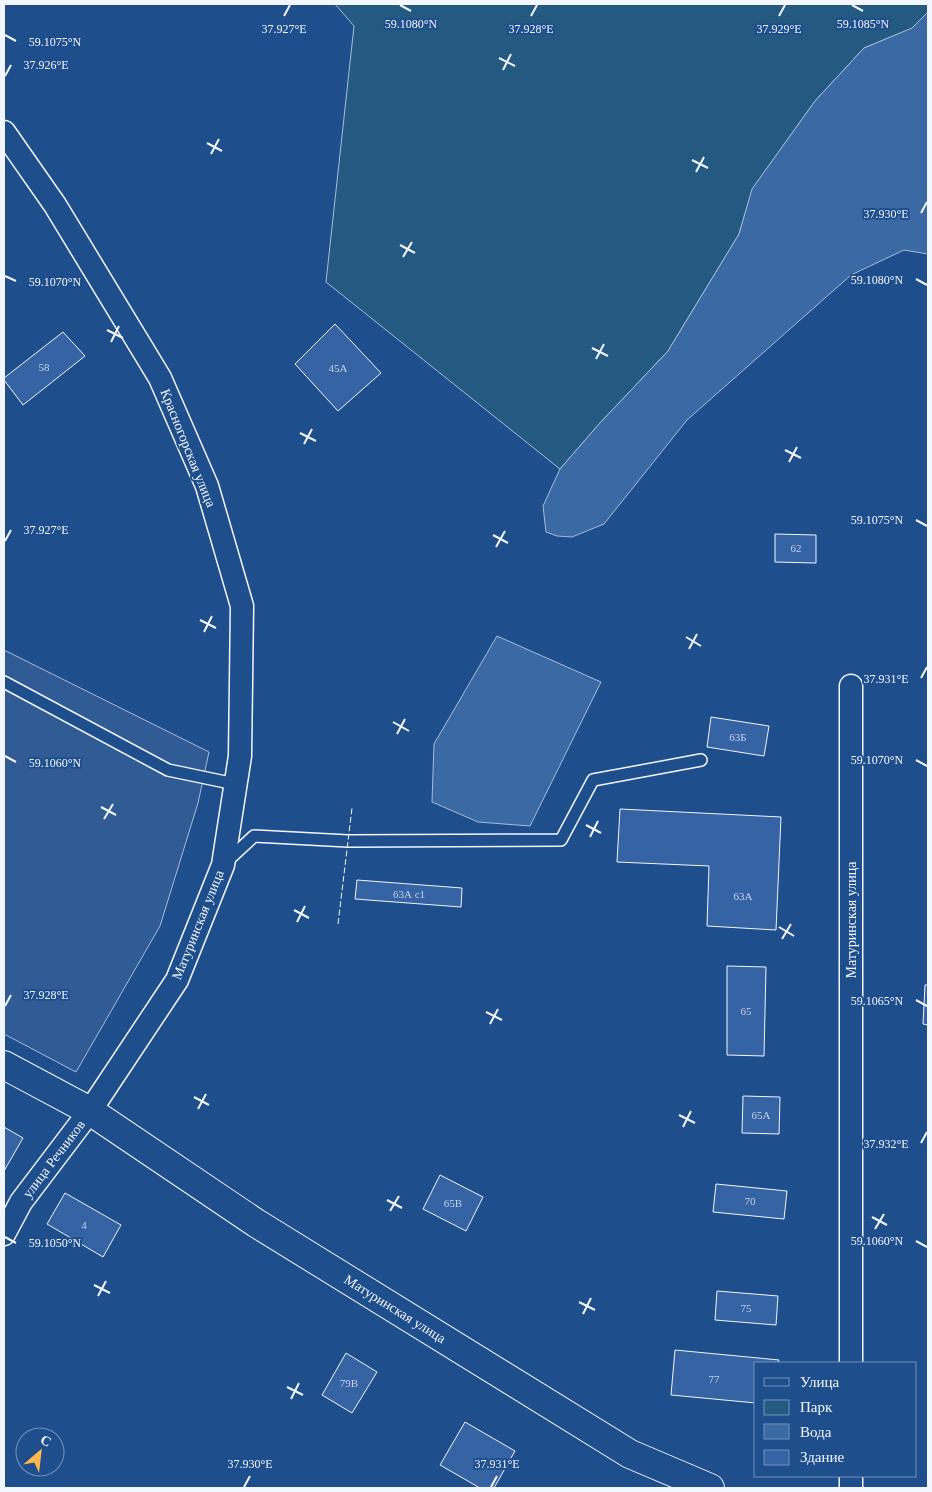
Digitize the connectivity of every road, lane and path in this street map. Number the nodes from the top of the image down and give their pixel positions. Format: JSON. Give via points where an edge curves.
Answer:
{"nodes":[{"id":1,"x":4,"y":132,"type":"edge"},
{"id":2,"x":4,"y":682,"type":"edge"},
{"id":3,"x":851,"y":686,"type":"dead end"},
{"id":4,"x":701,"y":760,"type":"dead end"},
{"id":5,"x":235,"y":784,"type":"junction"},
{"id":6,"x":222,"y":865,"type":"junction"},
{"id":7,"x":4,"y":1065,"type":"edge"},
{"id":8,"x":90,"y":1111,"type":"junction"},
{"id":9,"x":4,"y":1234,"type":"edge"},
{"id":10,"x":851,"y":1362,"type":"edge"},
{"id":11,"x":710,"y":1488,"type":"edge"}],
"edges":[{"from":1,"to":5,"type":"street","name":"Красногорская улица","via":[[55,205],[160,378],[206,486],[242,606],[240,756]]},
{"from":2,"to":5,"type":"lane","via":[[168,770]]},
{"from":3,"to":10,"type":"street","name":"Матуринская улица"},
{"from":4,"to":6,"type":"lane","via":[[593,780],[560,840],[348,841],[254,836]]},
{"from":5,"to":6,"type":"street","name":"Красногорская улица"},
{"from":6,"to":8,"type":"street","name":"Матуринская улица","via":[[177,980]]},
{"from":7,"to":8,"type":"street","name":"Матуринская улица"},
{"from":8,"to":9,"type":"street","name":"улица Речников","via":[[22,1202]]},
{"from":8,"to":11,"type":"street","name":"Матуринская улица","via":[[256,1223],[630,1454]]}]}
